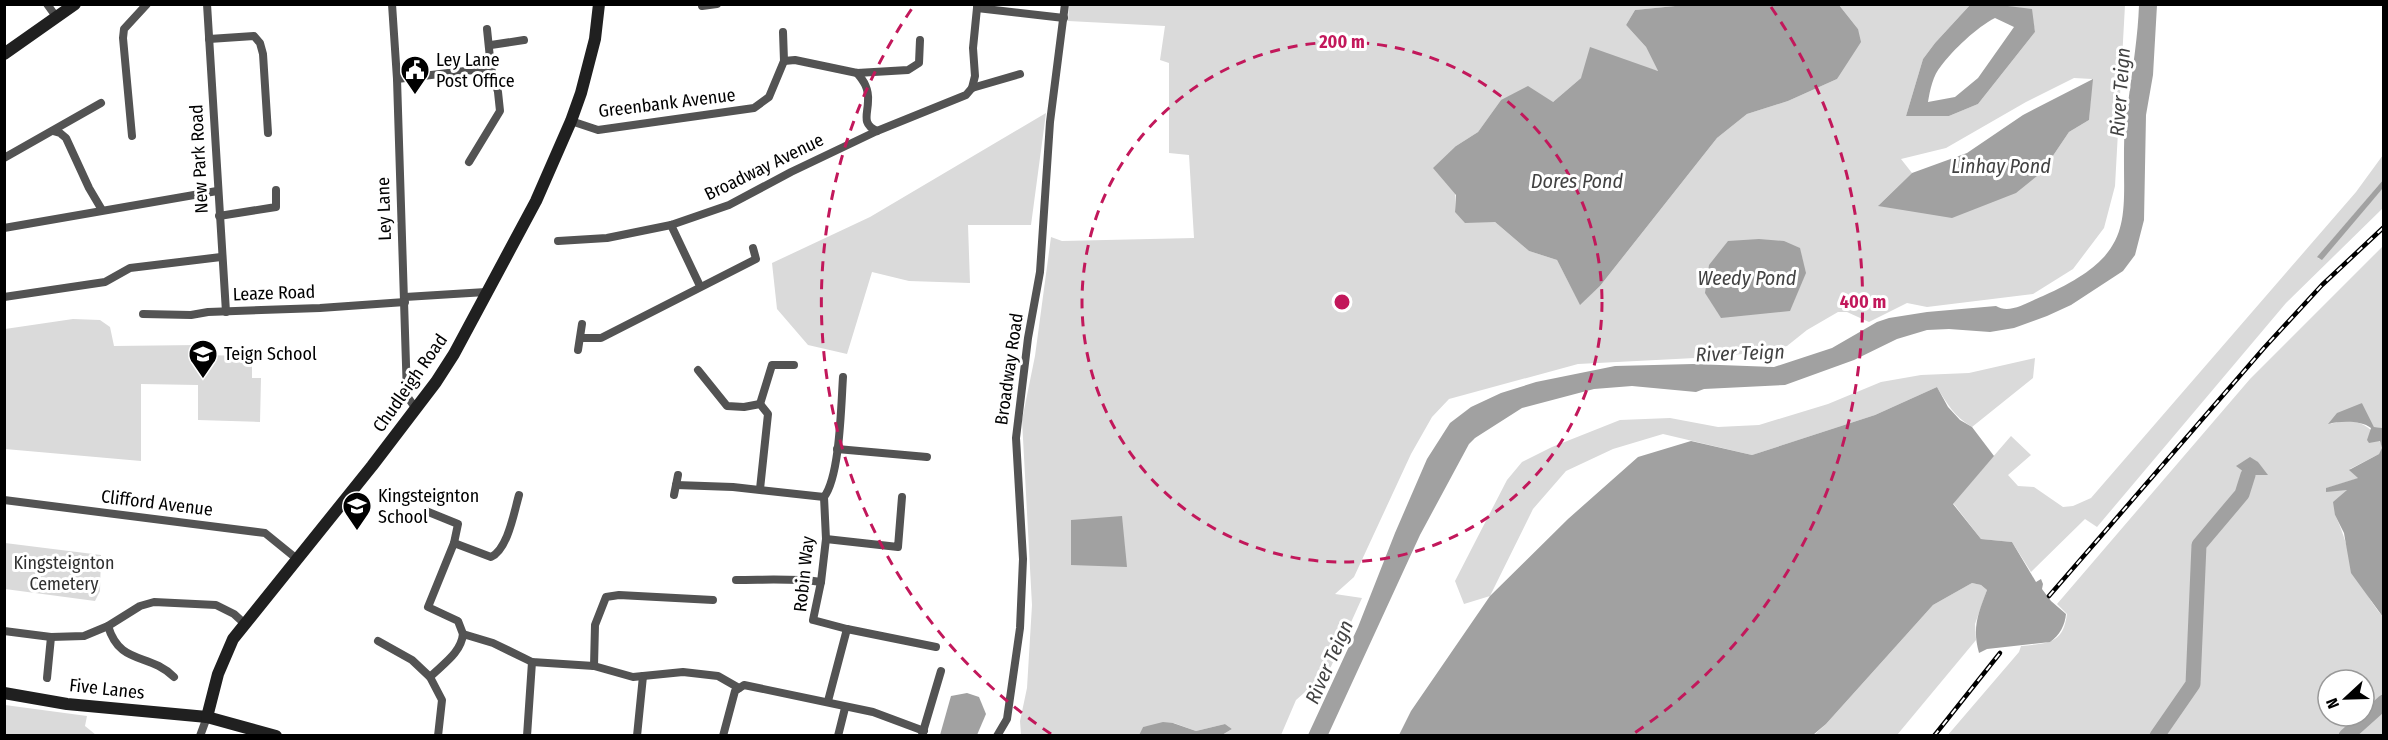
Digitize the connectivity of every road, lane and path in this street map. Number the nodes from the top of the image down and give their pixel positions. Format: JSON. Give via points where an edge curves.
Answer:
{"nodes":[{"id":1,"x":47,"y":4,"type":"edge"},
{"id":2,"x":75,"y":4,"type":"edge"},
{"id":3,"x":147,"y":4,"type":"edge"},
{"id":4,"x":207,"y":4,"type":"edge"},
{"id":5,"x":392,"y":4,"type":"edge"},
{"id":6,"x":599,"y":4,"type":"edge"},
{"id":7,"x":717,"y":4,"type":"edge"},
{"id":8,"x":1065,"y":4,"type":"edge"},
{"id":9,"x":702,"y":6,"type":"dead end"},
{"id":10,"x":977,"y":6,"type":"edge"},
{"id":11,"x":57,"y":18,"type":"junction"},
{"id":12,"x":1064,"y":18,"type":"junction"},
{"id":13,"x":487,"y":28,"type":"dead end"},
{"id":14,"x":783,"y":32,"type":"dead end"},
{"id":15,"x":209,"y":39,"type":"junction"},
{"id":16,"x":524,"y":39,"type":"dead end"},
{"id":17,"x":920,"y":40,"type":"dead end"},
{"id":18,"x":491,"y":45,"type":"junction"},
{"id":19,"x":4,"y":54,"type":"edge"},
{"id":20,"x":784,"y":62,"type":"junction"},
{"id":21,"x":491,"y":68,"type":"junction"},
{"id":22,"x":857,"y":73,"type":"junction"},
{"id":23,"x":1020,"y":74,"type":"dead end"},
{"id":24,"x":398,"y":79,"type":"junction"},
{"id":25,"x":972,"y":88,"type":"junction"},
{"id":26,"x":101,"y":103,"type":"dead end"},
{"id":27,"x":571,"y":121,"type":"junction"},
{"id":28,"x":53,"y":131,"type":"junction"},
{"id":29,"x":877,"y":131,"type":"junction"},
{"id":30,"x":268,"y":133,"type":"dead end"},
{"id":31,"x":132,"y":136,"type":"dead end"},
{"id":32,"x":4,"y":158,"type":"edge"},
{"id":33,"x":470,"y":162,"type":"dead end"},
{"id":34,"x":276,"y":190,"type":"dead end"},
{"id":35,"x":218,"y":191,"type":"junction"},
{"id":36,"x":102,"y":210,"type":"junction"},
{"id":37,"x":219,"y":216,"type":"junction"},
{"id":38,"x":671,"y":225,"type":"junction"},
{"id":39,"x":4,"y":228,"type":"edge"},
{"id":40,"x":558,"y":241,"type":"dead end"},
{"id":41,"x":753,"y":248,"type":"dead end"},
{"id":42,"x":221,"y":257,"type":"junction"},
{"id":43,"x":700,"y":286,"type":"junction"},
{"id":44,"x":486,"y":292,"type":"junction"},
{"id":45,"x":4,"y":297,"type":"edge"},
{"id":46,"x":405,"y":299,"type":"junction"},
{"id":47,"x":226,"y":312,"type":"junction"},
{"id":48,"x":143,"y":314,"type":"dead end"},
{"id":49,"x":582,"y":324,"type":"dead end"},
{"id":50,"x":582,"y":338,"type":"junction"},
{"id":51,"x":578,"y":350,"type":"dead end"},
{"id":52,"x":794,"y":365,"type":"dead end"},
{"id":53,"x":698,"y":370,"type":"dead end"},
{"id":54,"x":843,"y":377,"type":"dead end"},
{"id":55,"x":760,"y":404,"type":"junction"},
{"id":56,"x":416,"y":409,"type":"junction"},
{"id":57,"x":837,"y":449,"type":"junction"},
{"id":58,"x":927,"y":457,"type":"dead end"},
{"id":59,"x":678,"y":475,"type":"dead end"},
{"id":60,"x":676,"y":485,"type":"junction"},
{"id":61,"x":760,"y":489,"type":"junction"},
{"id":62,"x":519,"y":495,"type":"dead end"},
{"id":63,"x":674,"y":495,"type":"dead end"},
{"id":64,"x":824,"y":497,"type":"junction"},
{"id":65,"x":902,"y":497,"type":"dead end"},
{"id":66,"x":4,"y":500,"type":"edge"},
{"id":67,"x":426,"y":511,"type":"dead end"},
{"id":68,"x":826,"y":539,"type":"junction"},
{"id":69,"x":453,"y":543,"type":"junction"},
{"id":70,"x":297,"y":559,"type":"junction"},
{"id":71,"x":736,"y":580,"type":"dead end"},
{"id":72,"x":821,"y":582,"type":"junction"},
{"id":73,"x":713,"y":600,"type":"dead end"},
{"id":74,"x":245,"y":624,"type":"junction"},
{"id":75,"x":108,"y":626,"type":"junction"},
{"id":76,"x":848,"y":629,"type":"junction"},
{"id":77,"x":4,"y":631,"type":"edge"},
{"id":78,"x":463,"y":634,"type":"junction"},
{"id":79,"x":51,"y":637,"type":"junction"},
{"id":80,"x":378,"y":641,"type":"dead end"},
{"id":81,"x":936,"y":647,"type":"dead end"},
{"id":82,"x":532,"y":662,"type":"junction"},
{"id":83,"x":594,"y":666,"type":"junction"},
{"id":84,"x":941,"y":671,"type":"dead end"},
{"id":85,"x":643,"y":676,"type":"junction"},
{"id":86,"x":174,"y":677,"type":"dead end"},
{"id":87,"x":430,"y":677,"type":"junction"},
{"id":88,"x":47,"y":678,"type":"dead end"},
{"id":89,"x":740,"y":688,"type":"junction"},
{"id":90,"x":4,"y":693,"type":"edge"},
{"id":91,"x":828,"y":701,"type":"junction"},
{"id":92,"x":846,"y":708,"type":"junction"},
{"id":93,"x":207,"y":717,"type":"junction"},
{"id":94,"x":923,"y":733,"type":"edge"},
{"id":95,"x":200,"y":735,"type":"edge"},
{"id":96,"x":276,"y":735,"type":"edge"},
{"id":97,"x":438,"y":735,"type":"edge"},
{"id":98,"x":527,"y":735,"type":"edge"},
{"id":99,"x":637,"y":735,"type":"edge"},
{"id":100,"x":723,"y":735,"type":"edge"},
{"id":101,"x":838,"y":735,"type":"edge"},
{"id":102,"x":997,"y":735,"type":"edge"}],
"edges":[{"from":1,"to":11,"type":"street"},
{"from":2,"to":11,"type":"main road"},
{"from":3,"to":31,"type":"street","via":[[124,29]]},
{"from":4,"to":15,"type":"street","name":"New Park Road"},
{"from":5,"to":24,"type":"street","name":"Ley Lane"},
{"from":6,"to":27,"type":"main road","name":"Chudleigh Road","via":[[595,39]]},
{"from":7,"to":9,"type":"street"},
{"from":8,"to":12,"type":"street","name":"Broadway Road"},
{"from":10,"to":12,"type":"street"},
{"from":10,"to":25,"type":"street"},
{"from":11,"to":19,"type":"main road"},
{"from":12,"to":102,"type":"street","name":"Broadway Road","via":[[1050,122],[1040,272],[1016,438],[1023,559],[1020,628],[1007,719]]},
{"from":13,"to":18,"type":"street"},
{"from":14,"to":20,"type":"street","name":"Greenbank Avenue"},
{"from":15,"to":30,"type":"street","via":[[254,36],[260,43]]},
{"from":15,"to":35,"type":"street","name":"New Park Road"},
{"from":16,"to":18,"type":"street"},
{"from":17,"to":22,"type":"street","via":[[919,63],[908,70]]},
{"from":18,"to":21,"type":"street"},
{"from":20,"to":22,"type":"street","via":[[795,60]]},
{"from":20,"to":27,"type":"street","name":"Greenbank Avenue","via":[[769,97],[754,108],[598,130]]},
{"from":21,"to":24,"type":"street"},
{"from":21,"to":33,"type":"street","via":[[500,111]]},
{"from":22,"to":29,"type":"street","via":[[868,92],[865,119]]},
{"from":23,"to":25,"type":"street","name":"Broadway Avenue"},
{"from":24,"to":46,"type":"street","name":"Ley Lane"},
{"from":25,"to":29,"type":"street","name":"Broadway Avenue","via":[[966,95]]},
{"from":26,"to":28,"type":"street"},
{"from":27,"to":44,"type":"main road","name":"Chudleigh Road","via":[[536,201]]},
{"from":28,"to":32,"type":"street"},
{"from":28,"to":36,"type":"street","via":[[66,138]]},
{"from":29,"to":38,"type":"street","name":"Broadway Avenue","via":[[729,205]]},
{"from":34,"to":37,"type":"street","via":[[276,207]]},
{"from":35,"to":36,"type":"street"},
{"from":35,"to":37,"type":"street","name":"New Park Road"},
{"from":36,"to":39,"type":"street"},
{"from":37,"to":42,"type":"street","name":"New Park Road"},
{"from":38,"to":40,"type":"street","name":"Broadway Avenue","via":[[607,238]]},
{"from":38,"to":43,"type":"street"},
{"from":41,"to":43,"type":"street","via":[[756,259]]},
{"from":42,"to":45,"type":"street","via":[[130,268],[105,282]]},
{"from":42,"to":47,"type":"street","name":"New Park Road"},
{"from":43,"to":50,"type":"street","via":[[601,338]]},
{"from":44,"to":46,"type":"street","name":"Leaze Road"},
{"from":44,"to":56,"type":"main road","name":"Chudleigh Road","via":[[454,354]]},
{"from":46,"to":47,"type":"street","name":"Leaze Road"},
{"from":46,"to":56,"type":"street","name":"Ley Lane","via":[[407,396]]},
{"from":47,"to":48,"type":"street","name":"Leaze Road"},
{"from":49,"to":50,"type":"street"},
{"from":50,"to":51,"type":"street"},
{"from":52,"to":55,"type":"street","via":[[772,365]]},
{"from":53,"to":55,"type":"street","via":[[728,406]]},
{"from":54,"to":57,"type":"street"},
{"from":55,"to":61,"type":"street","via":[[768,414]]},
{"from":56,"to":70,"type":"main road","name":"Chudleigh Road"},
{"from":57,"to":58,"type":"street"},
{"from":57,"to":64,"type":"street","via":[[831,488]]},
{"from":59,"to":60,"type":"street"},
{"from":60,"to":61,"type":"street"},
{"from":60,"to":63,"type":"street"},
{"from":61,"to":64,"type":"street"},
{"from":62,"to":69,"type":"street","via":[[497,555],[491,557]]},
{"from":64,"to":68,"type":"street","name":"Robin Way"},
{"from":65,"to":68,"type":"street","via":[[898,547]]},
{"from":66,"to":70,"type":"street","name":"Clifford Avenue","via":[[265,534]]},
{"from":67,"to":69,"type":"street","via":[[458,524]]},
{"from":68,"to":72,"type":"street","name":"Robin Way"},
{"from":69,"to":78,"type":"street","via":[[428,607],[458,621]]},
{"from":70,"to":74,"type":"main road","name":"Chudleigh Road"},
{"from":71,"to":72,"type":"street","via":[[796,578]]},
{"from":72,"to":76,"type":"street","name":"Robin Way","via":[[813,620]]},
{"from":73,"to":83,"type":"street","via":[[619,594],[606,597],[595,625]]},
{"from":74,"to":75,"type":"street","via":[[216,605],[154,602],[127,612]]},
{"from":74,"to":93,"type":"main road","name":"Chudleigh Road","via":[[218,674]]},
{"from":75,"to":79,"type":"street","via":[[84,636]]},
{"from":75,"to":86,"type":"street","via":[[120,650],[166,669]]},
{"from":76,"to":81,"type":"street","name":"Robin Way"},
{"from":76,"to":91,"type":"street"},
{"from":77,"to":79,"type":"street"},
{"from":78,"to":82,"type":"street"},
{"from":78,"to":87,"type":"street","via":[[450,659]]},
{"from":79,"to":88,"type":"street"},
{"from":80,"to":87,"type":"street","via":[[412,660]]},
{"from":82,"to":83,"type":"street"},
{"from":82,"to":98,"type":"street"},
{"from":83,"to":85,"type":"street"},
{"from":84,"to":94,"type":"street"},
{"from":85,"to":89,"type":"street","via":[[682,672],[718,676]]},
{"from":85,"to":99,"type":"street"},
{"from":87,"to":97,"type":"street","via":[[442,700]]},
{"from":89,"to":91,"type":"street","via":[[744,685]]},
{"from":89,"to":100,"type":"street","via":[[735,691]]},
{"from":90,"to":93,"type":"main road","name":"Five Lanes","via":[[67,704]]},
{"from":91,"to":92,"type":"street"},
{"from":92,"to":94,"type":"street","via":[[873,712]]},
{"from":92,"to":101,"type":"street"},
{"from":93,"to":95,"type":"street"},
{"from":93,"to":96,"type":"main road","name":"Five Lanes"}]}
